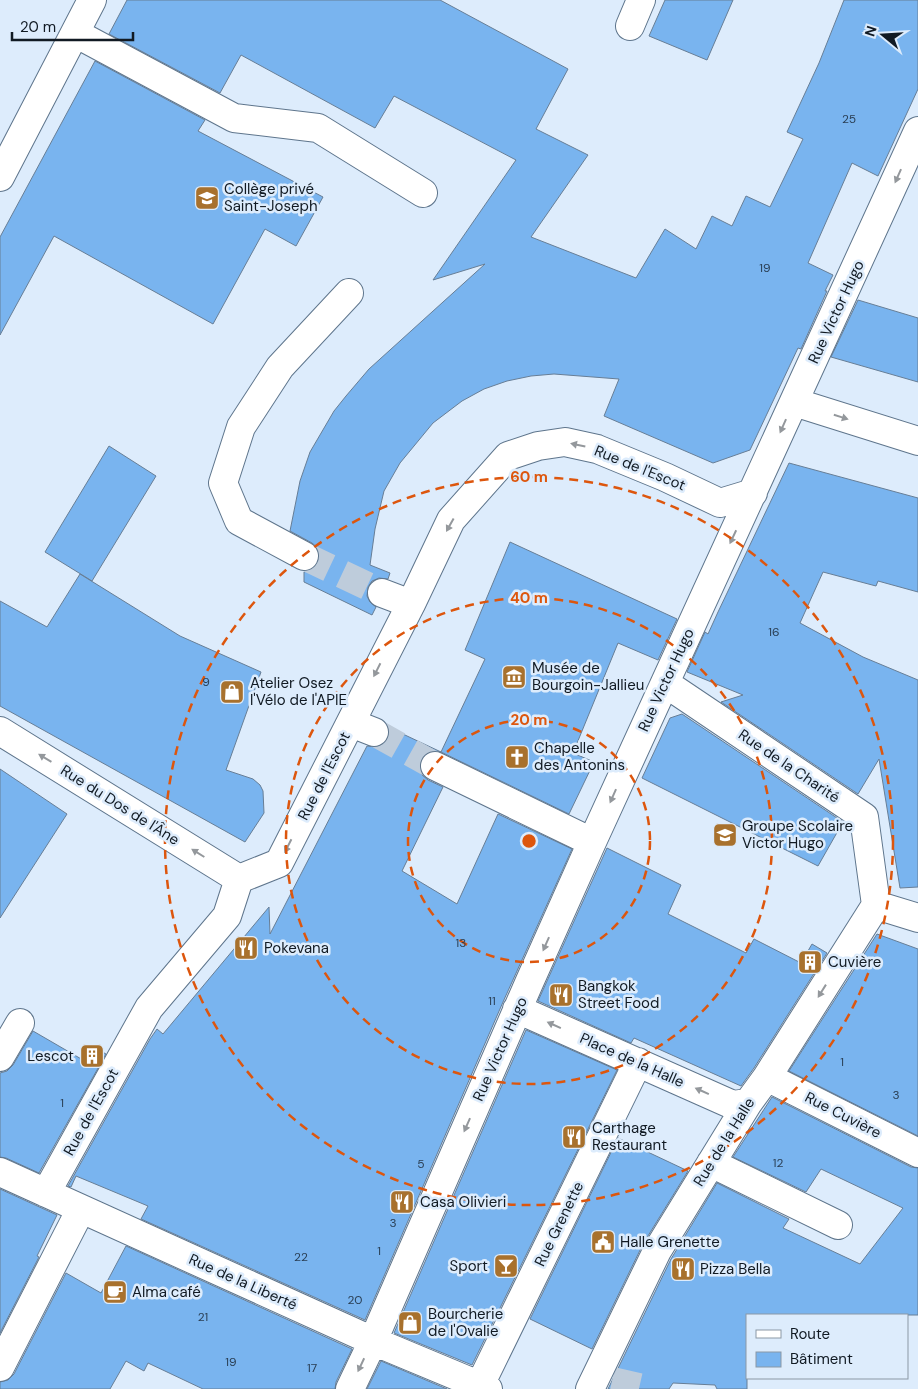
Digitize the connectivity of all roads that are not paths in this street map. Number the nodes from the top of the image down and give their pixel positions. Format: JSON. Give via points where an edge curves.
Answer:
{"nodes":[{"id":1,"x":92,"y":0,"type":"edge"},
{"id":2,"x":641,"y":0,"type":"edge"},
{"id":3,"x":630,"y":26,"type":"dead end"},
{"id":4,"x":75,"y":33,"type":"junction"},
{"id":5,"x":918,"y":131,"type":"edge"},
{"id":6,"x":0,"y":177,"type":"edge"},
{"id":7,"x":423,"y":193,"type":"dead end"},
{"id":8,"x":349,"y":293,"type":"dead end"},
{"id":9,"x":794,"y":402,"type":"junction"},
{"id":10,"x":918,"y":441,"type":"edge"},
{"id":11,"x":753,"y":493,"type":"junction"},
{"id":12,"x":304,"y":556,"type":"tunnel mouth"},
{"id":13,"x":382,"y":593,"type":"tunnel mouth"},
{"id":14,"x":411,"y":604,"type":"junction"},
{"id":15,"x":665,"y":683,"type":"junction"},
{"id":16,"x":0,"y":731,"type":"edge"},
{"id":17,"x":435,"y":766,"type":"tunnel mouth"},
{"id":18,"x":592,"y":842,"type":"junction"},
{"id":19,"x":239,"y":879,"type":"junction"},
{"id":20,"x":876,"y":905,"type":"junction"},
{"id":21,"x":918,"y":918,"type":"edge"},
{"id":22,"x":517,"y":1009,"type":"junction"},
{"id":23,"x":20,"y":1023,"type":"dead end"},
{"id":24,"x":0,"y":1057,"type":"edge"},
{"id":25,"x":638,"y":1062,"type":"junction"},
{"id":26,"x":767,"y":1077,"type":"junction"},
{"id":27,"x":748,"y":1103,"type":"junction"},
{"id":28,"x":918,"y":1153,"type":"edge"},
{"id":29,"x":711,"y":1163,"type":"junction"},
{"id":30,"x":0,"y":1172,"type":"edge"},
{"id":31,"x":46,"y":1193,"type":"junction"},
{"id":32,"x":81,"y":1209,"type":"junction"},
{"id":33,"x":838,"y":1225,"type":"dead end"},
{"id":34,"x":373,"y":1341,"type":"junction"},
{"id":35,"x":0,"y":1367,"type":"edge"},
{"id":36,"x":599,"y":1382,"type":"edge"},
{"id":37,"x":484,"y":1387,"type":"edge"},
{"id":38,"x":350,"y":1389,"type":"edge"}],
"edges":[{"from":1,"to":4,"type":"street"},
{"from":2,"to":3,"type":"street"},
{"from":4,"to":6,"type":"street"},
{"from":4,"to":7,"type":"street","via":[[234,118],[318,128]]},
{"from":5,"to":9,"type":"street","name":"Rue Victor Hugo","one_way":true},
{"from":8,"to":12,"type":"street","via":[[280,367],[241,427],[223,483],[239,521]]},
{"from":9,"to":10,"type":"street","one_way":true},
{"from":9,"to":11,"type":"street","name":"Rue Victor Hugo","one_way":true},
{"from":11,"to":14,"type":"street","name":"Rue de l'Escot","one_way":true,"via":[[720,503],[597,449],[565,442],[538,446],[508,456],[452,520]]},
{"from":11,"to":15,"type":"street","name":"Rue Victor Hugo","one_way":true},
{"from":13,"to":14,"type":"street"},
{"from":14,"to":19,"type":"street","name":"Rue de l'Escot","one_way":true,"via":[[363,727],[279,863]]},
{"from":15,"to":18,"type":"street","name":"Rue Victor Hugo","one_way":true},
{"from":15,"to":20,"type":"street","name":"Rue de la Charité","via":[[864,817]]},
{"from":19,"to":16,"type":"street","name":"Rue du Dos de l'Âne","one_way":true},
{"from":17,"to":18,"type":"street"},
{"from":18,"to":22,"type":"street","name":"Rue Victor Hugo","one_way":true},
{"from":19,"to":31,"type":"street","name":"Rue de l'Escot","via":[[227,916],[149,1008]]},
{"from":20,"to":21,"type":"street"},
{"from":20,"to":26,"type":"street","name":"Rue de la Halle","one_way":true},
{"from":25,"to":22,"type":"street","name":"Place de la Halle","one_way":true},
{"from":22,"to":34,"type":"street","name":"Rue Victor Hugo","one_way":true},
{"from":23,"to":24,"type":"street"},
{"from":27,"to":25,"type":"street","name":"Place de la Halle","one_way":true,"via":[[733,1105]]},
{"from":25,"to":37,"type":"street","name":"Rue Grenette"},
{"from":26,"to":27,"type":"street","name":"Rue de la Halle"},
{"from":26,"to":28,"type":"street","name":"Rue Cuvière"},
{"from":27,"to":29,"type":"street","name":"Rue de la Halle"},
{"from":29,"to":33,"type":"street"},
{"from":29,"to":36,"type":"street","name":"Rue de la Halle","via":[[657,1251]]},
{"from":30,"to":31,"type":"street","name":"Rue de la Liberté"},
{"from":31,"to":32,"type":"street","name":"Rue de la Liberté"},
{"from":32,"to":34,"type":"street","name":"Rue de la Liberté"},
{"from":32,"to":35,"type":"street"},
{"from":34,"to":37,"type":"street","name":"Rue de la Liberté"},
{"from":34,"to":38,"type":"street","name":"Rue Victor Hugo","one_way":true}]}
